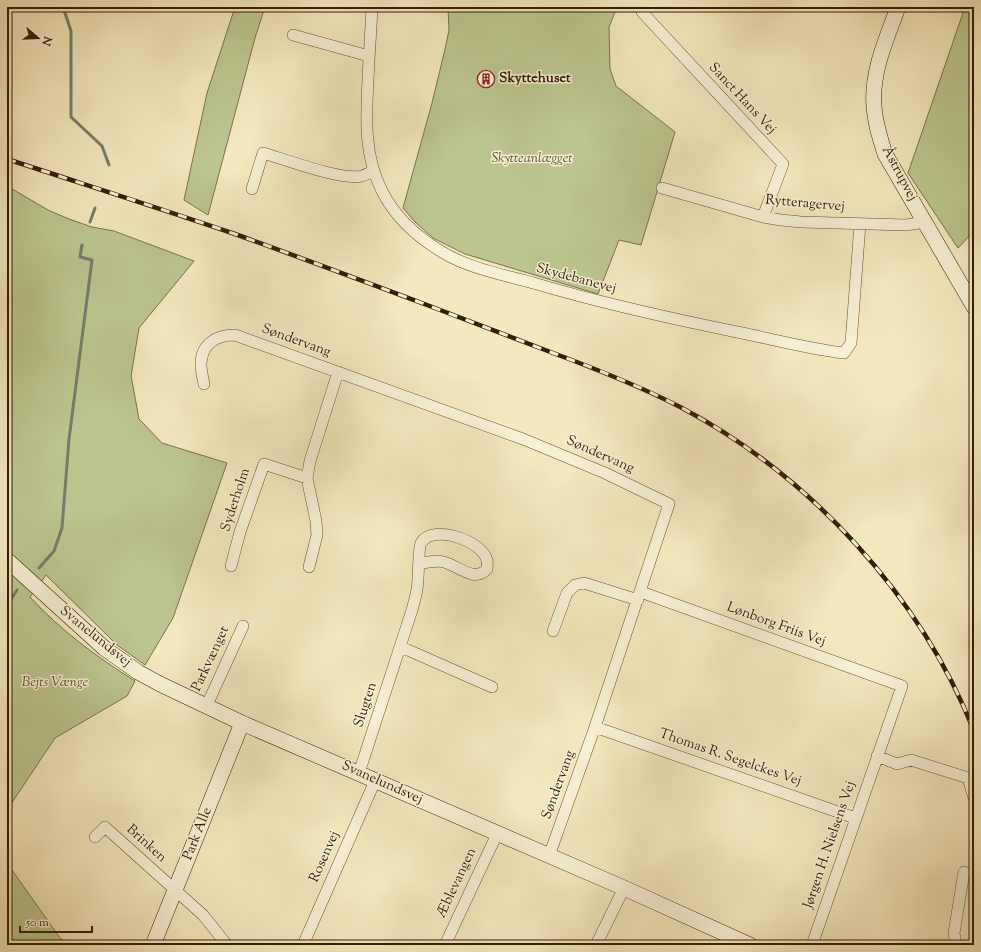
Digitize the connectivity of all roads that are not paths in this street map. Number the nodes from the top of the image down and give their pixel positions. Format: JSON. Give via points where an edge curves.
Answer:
{"nodes":[{"id":1,"x":372,"y":7,"type":"edge"},
{"id":2,"x":898,"y":7,"type":"edge"},
{"id":3,"x":642,"y":12,"type":"dead end"},
{"id":4,"x":293,"y":35,"type":"dead end"},
{"id":5,"x":369,"y":56,"type":"junction"},
{"id":6,"x":373,"y":171,"type":"junction"},
{"id":7,"x":662,"y":188,"type":"dead end"},
{"id":8,"x":252,"y":189,"type":"dead end"},
{"id":9,"x":763,"y":217,"type":"junction"},
{"id":10,"x":925,"y":222,"type":"junction"},
{"id":11,"x":860,"y":224,"type":"junction"},
{"id":12,"x":974,"y":307,"type":"edge"},
{"id":13,"x":338,"y":372,"type":"junction"},
{"id":14,"x":204,"y":384,"type":"dead end"},
{"id":15,"x":307,"y":478,"type":"junction"},
{"id":16,"x":7,"y":560,"type":"edge"},
{"id":17,"x":419,"y":564,"type":"junction"},
{"id":18,"x":231,"y":566,"type":"dead end"},
{"id":19,"x":309,"y":566,"type":"dead end"},
{"id":20,"x":640,"y":596,"type":"junction"},
{"id":21,"x":244,"y":626,"type":"dead end"},
{"id":22,"x":553,"y":632,"type":"dead end"},
{"id":23,"x":401,"y":647,"type":"junction"},
{"id":24,"x":902,"y":686,"type":"joint"},
{"id":25,"x":492,"y":687,"type":"dead end"},
{"id":26,"x":207,"y":705,"type":"junction"},
{"id":27,"x":242,"y":723,"type":"junction"},
{"id":28,"x":595,"y":727,"type":"junction"},
{"id":29,"x":877,"y":756,"type":"junction"},
{"id":30,"x":359,"y":773,"type":"junction"},
{"id":31,"x":375,"y":781,"type":"junction"},
{"id":32,"x":974,"y":798,"type":"edge"},
{"id":33,"x":855,"y":818,"type":"junction"},
{"id":34,"x":497,"y":834,"type":"junction"},
{"id":35,"x":95,"y":837,"type":"dead end"},
{"id":36,"x":549,"y":856,"type":"junction"},
{"id":37,"x":964,"y":872,"type":"dead end"},
{"id":38,"x":624,"y":888,"type":"junction"},
{"id":39,"x":175,"y":890,"type":"junction"},
{"id":40,"x":153,"y":945,"type":"edge"},
{"id":41,"x":227,"y":945,"type":"edge"},
{"id":42,"x":303,"y":945,"type":"edge"},
{"id":43,"x":445,"y":945,"type":"edge"},
{"id":44,"x":596,"y":945,"type":"edge"},
{"id":45,"x":750,"y":945,"type":"edge"},
{"id":46,"x":812,"y":945,"type":"edge"},
{"id":47,"x":956,"y":945,"type":"edge"}],
"edges":[{"from":1,"to":5,"type":"street","name":"Skydebanevej"},
{"from":2,"to":10,"type":"street","name":"Åstrupvej","via":[[878,62],[874,105],[885,154]]},
{"from":3,"to":9,"type":"street","name":"Sanct Hans Vej","via":[[783,164]]},
{"from":4,"to":5,"type":"street"},
{"from":5,"to":6,"type":"street","name":"Skydebanevej","via":[[366,120],[367,146]]},
{"from":6,"to":8,"type":"street","via":[[361,176],[335,174],[262,153]]},
{"from":6,"to":11,"type":"street","name":"Skydebanevej","via":[[394,210],[408,227],[437,249],[464,262],[639,312],[844,353],[850,343]]},
{"from":7,"to":9,"type":"street","name":"Rytteragervej"},
{"from":9,"to":11,"type":"street","name":"Rytteragervej","via":[[801,222]]},
{"from":10,"to":11,"type":"street","name":"Rytteragervej","via":[[906,225]]},
{"from":10,"to":12,"type":"street","name":"Åstrupvej"},
{"from":13,"to":14,"type":"street","name":"Søndervang","via":[[234,335],[224,335],[215,339],[202,354]]},
{"from":13,"to":15,"type":"street"},
{"from":13,"to":20,"type":"street","name":"Søndervang","via":[[565,455],[669,504]]},
{"from":15,"to":18,"type":"street","name":"Syderholm","via":[[264,464]]},
{"from":15,"to":19,"type":"street","via":[[317,536]]},
{"from":16,"to":26,"type":"street","name":"Svanelundsvej","via":[[104,648],[138,672]]},
{"from":17,"to":17,"type":"street","name":"Slugten","via":[[421,542],[429,536],[441,534],[472,543],[483,552],[487,560],[487,569],[478,575],[445,562]]},
{"from":17,"to":23,"type":"street","name":"Slugten","via":[[417,589]]},
{"from":20,"to":22,"type":"street","name":"Lønborg Friis Vej","via":[[584,583],[575,585],[567,593]]},
{"from":20,"to":24,"type":"street","name":"Lønborg Friis Vej"},
{"from":20,"to":28,"type":"street","name":"Søndervang"},
{"from":21,"to":26,"type":"street","name":"Parkvænget"},
{"from":23,"to":25,"type":"street"},
{"from":23,"to":30,"type":"street","name":"Slugten"},
{"from":24,"to":29,"type":"street","name":"Jørgen H. Nielsens Vej"},
{"from":26,"to":27,"type":"street","name":"Svanelundsvej"},
{"from":27,"to":30,"type":"street","name":"Svanelundsvej"},
{"from":27,"to":39,"type":"street","name":"Park Alle"},
{"from":28,"to":33,"type":"street","name":"Thomas R. Segelckes Vej"},
{"from":28,"to":36,"type":"street","name":"Søndervang"},
{"from":29,"to":32,"type":"street","via":[[897,764],[911,760],[968,778]]},
{"from":29,"to":33,"type":"street","name":"Jørgen H. Nielsens Vej"},
{"from":30,"to":31,"type":"street","name":"Svanelundsvej"},
{"from":31,"to":34,"type":"street","name":"Svanelundsvej"},
{"from":31,"to":42,"type":"street","name":"Rosenvej"},
{"from":33,"to":46,"type":"street","name":"Jørgen H. Nielsens Vej"},
{"from":34,"to":36,"type":"street","name":"Svanelundsvej"},
{"from":34,"to":43,"type":"street","name":"Æblevangen"},
{"from":35,"to":39,"type":"street","name":"Brinken","via":[[105,827]]},
{"from":36,"to":38,"type":"street","name":"Svanelundsvej"},
{"from":37,"to":47,"type":"street","via":[[954,933]]},
{"from":38,"to":44,"type":"street"},
{"from":38,"to":45,"type":"street","name":"Svanelundsvej"},
{"from":39,"to":40,"type":"street","name":"Park Alle"},
{"from":39,"to":41,"type":"street","name":"Brinken","via":[[202,915]]}]}
